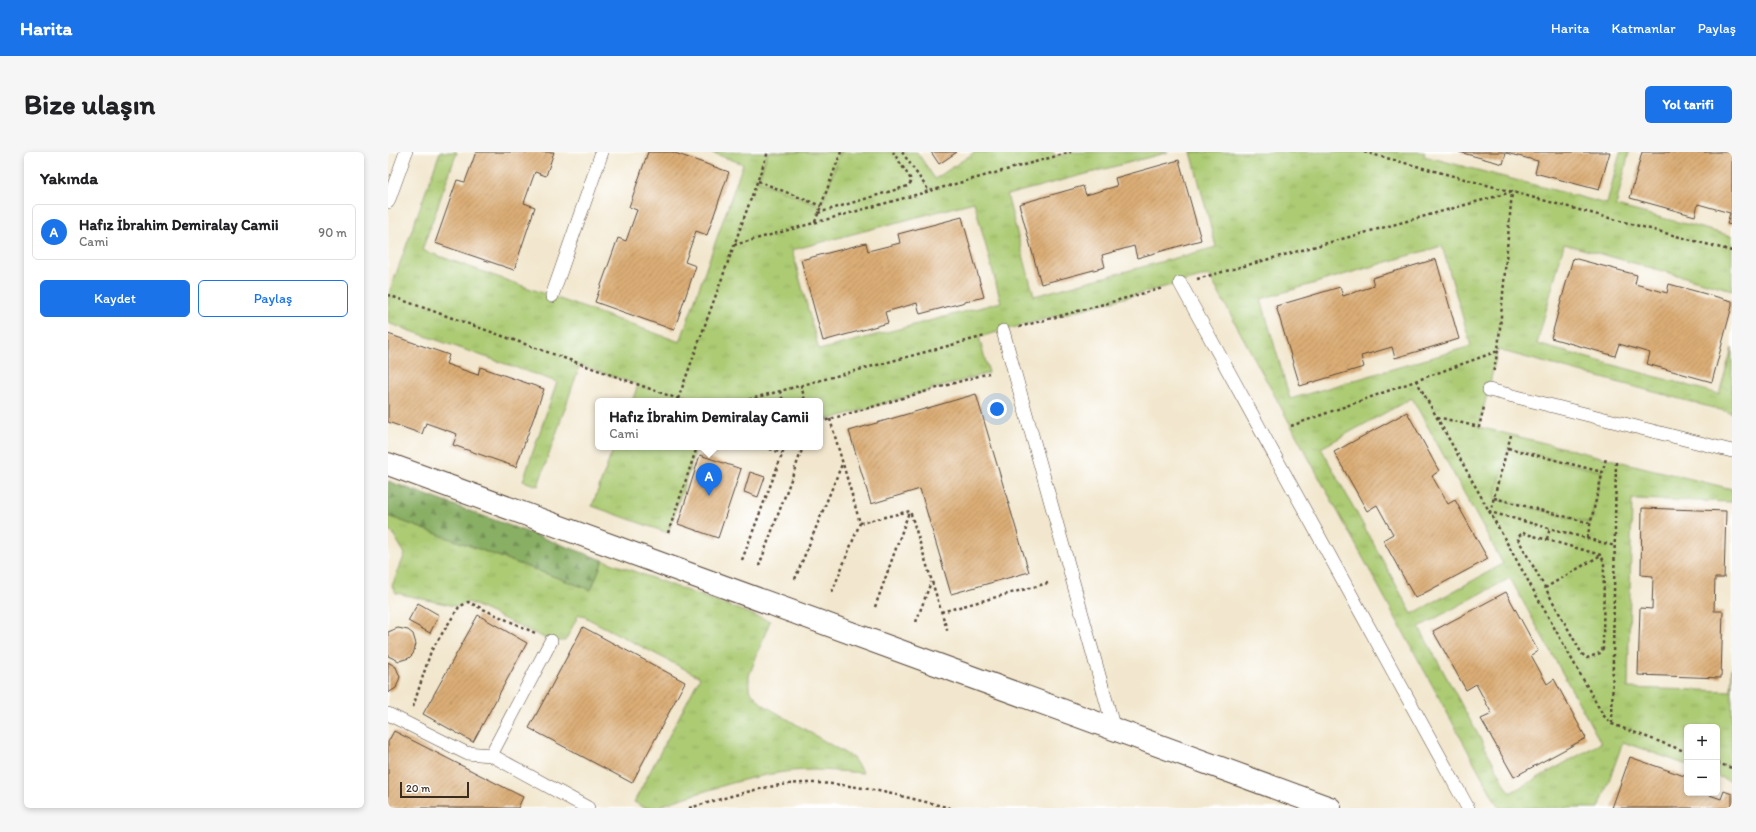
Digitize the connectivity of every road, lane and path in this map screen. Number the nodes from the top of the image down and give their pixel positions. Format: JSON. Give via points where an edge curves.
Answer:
{"nodes":[{"id":1,"x":406,"y":152,"type":"edge"},
{"id":2,"x":602,"y":152,"type":"edge"},
{"id":3,"x":768,"y":152,"type":"edge"},
{"id":4,"x":841,"y":152,"type":"edge"},
{"id":5,"x":893,"y":152,"type":"edge"},
{"id":6,"x":902,"y":152,"type":"edge"},
{"id":7,"x":1071,"y":152,"type":"edge"},
{"id":8,"x":1364,"y":152,"type":"edge"},
{"id":9,"x":758,"y":181,"type":"junction"},
{"id":10,"x":929,"y":191,"type":"junction"},
{"id":11,"x":1512,"y":192,"type":"junction"},
{"id":12,"x":388,"y":202,"type":"edge"},
{"id":13,"x":821,"y":206,"type":"junction"},
{"id":14,"x":818,"y":213,"type":"junction"},
{"id":15,"x":815,"y":222,"type":"junction"},
{"id":16,"x":734,"y":245,"type":"junction"},
{"id":17,"x":1732,"y":251,"type":"edge"},
{"id":18,"x":1180,"y":283,"type":"junction"},
{"id":19,"x":388,"y":295,"type":"edge"},
{"id":20,"x":552,"y":296,"type":"dead end"},
{"id":21,"x":1003,"y":331,"type":"junction"},
{"id":22,"x":1498,"y":350,"type":"junction"},
{"id":23,"x":989,"y":373,"type":"dead end"},
{"id":24,"x":1416,"y":380,"type":"junction"},
{"id":25,"x":801,"y":385,"type":"junction"},
{"id":26,"x":1489,"y":390,"type":"junction"},
{"id":27,"x":780,"y":391,"type":"junction"},
{"id":28,"x":675,"y":398,"type":"edge"},
{"id":29,"x":678,"y":398,"type":"edge"},
{"id":30,"x":754,"y":398,"type":"edge"},
{"id":31,"x":782,"y":398,"type":"edge"},
{"id":32,"x":805,"y":398,"type":"edge"},
{"id":33,"x":1437,"y":417,"type":"junction"},
{"id":34,"x":830,"y":419,"type":"junction"},
{"id":35,"x":823,"y":421,"type":"edge"},
{"id":36,"x":1291,"y":426,"type":"dead end"},
{"id":37,"x":1511,"y":435,"type":"dead end"},
{"id":38,"x":1508,"y":448,"type":"junction"},
{"id":39,"x":696,"y":450,"type":"edge"},
{"id":40,"x":773,"y":450,"type":"edge"},
{"id":41,"x":783,"y":450,"type":"edge"},
{"id":42,"x":802,"y":450,"type":"edge"},
{"id":43,"x":1732,"y":451,"type":"edge"},
{"id":44,"x":782,"y":453,"type":"junction"},
{"id":45,"x":1606,"y":458,"type":"dead end"},
{"id":46,"x":1616,"y":461,"type":"dead end"},
{"id":47,"x":388,"y":464,"type":"edge"},
{"id":48,"x":842,"y":464,"type":"junction"},
{"id":49,"x":1602,"y":472,"type":"junction"},
{"id":50,"x":1494,"y":498,"type":"junction"},
{"id":51,"x":910,"y":511,"type":"junction"},
{"id":52,"x":1490,"y":512,"type":"junction"},
{"id":53,"x":860,"y":523,"type":"junction"},
{"id":54,"x":1590,"y":523,"type":"junction"},
{"id":55,"x":1550,"y":528,"type":"junction"},
{"id":56,"x":668,"y":533,"type":"dead end"},
{"id":57,"x":1586,"y":538,"type":"junction"},
{"id":58,"x":1547,"y":540,"type":"junction"},
{"id":59,"x":1615,"y":546,"type":"junction"},
{"id":60,"x":1601,"y":555,"type":"junction"},
{"id":61,"x":742,"y":560,"type":"dead end"},
{"id":62,"x":760,"y":566,"type":"dead end"},
{"id":63,"x":795,"y":578,"type":"dead end"},
{"id":64,"x":931,"y":582,"type":"junction"},
{"id":65,"x":1048,"y":583,"type":"dead end"},
{"id":66,"x":1545,"y":588,"type":"junction"},
{"id":67,"x":832,"y":592,"type":"dead end"},
{"id":68,"x":874,"y":607,"type":"dead end"},
{"id":69,"x":941,"y":612,"type":"junction"},
{"id":70,"x":916,"y":622,"type":"dead end"},
{"id":71,"x":948,"y":633,"type":"dead end"},
{"id":72,"x":552,"y":641,"type":"joint"},
{"id":73,"x":388,"y":714,"type":"edge"},
{"id":74,"x":407,"y":724,"type":"junction"},
{"id":75,"x":1612,"y":724,"type":"junction"},
{"id":76,"x":1114,"y":729,"type":"junction"},
{"id":77,"x":1684,"y":751,"type":"edge"},
{"id":78,"x":491,"y":755,"type":"junction"},
{"id":79,"x":1720,"y":763,"type":"edge"},
{"id":80,"x":1732,"y":768,"type":"edge"},
{"id":81,"x":588,"y":808,"type":"edge"},
{"id":82,"x":689,"y":808,"type":"edge"},
{"id":83,"x":951,"y":808,"type":"edge"},
{"id":84,"x":1330,"y":808,"type":"edge"},
{"id":85,"x":1468,"y":808,"type":"edge"}],
"edges":[{"from":1,"to":12,"type":"lane"},
{"from":2,"to":20,"type":"lane"},
{"from":3,"to":9,"type":"path"},
{"from":4,"to":13,"type":"path"},
{"from":5,"to":14,"type":"path","via":[[910,178],[908,186]]},
{"from":6,"to":10,"type":"path"},
{"from":7,"to":10,"type":"path"},
{"from":8,"to":11,"type":"path"},
{"from":9,"to":13,"type":"path"},
{"from":9,"to":16,"type":"path"},
{"from":10,"to":15,"type":"path"},
{"from":11,"to":17,"type":"path"},
{"from":11,"to":18,"type":"path"},
{"from":11,"to":22,"type":"path"},
{"from":13,"to":14,"type":"path"},
{"from":14,"to":15,"type":"path"},
{"from":15,"to":16,"type":"path"},
{"from":16,"to":29,"type":"path"},
{"from":18,"to":21,"type":"path"},
{"from":18,"to":85,"type":"lane"},
{"from":19,"to":28,"type":"path"},
{"from":21,"to":25,"type":"path"},
{"from":21,"to":76,"type":"lane"},
{"from":22,"to":24,"type":"path"},
{"from":22,"to":26,"type":"path"},
{"from":23,"to":34,"type":"path"},
{"from":24,"to":33,"type":"path"},
{"from":24,"to":36,"type":"path"},
{"from":25,"to":27,"type":"path"},
{"from":25,"to":32,"type":"path"},
{"from":26,"to":33,"type":"path","via":[[1479,427]]},
{"from":26,"to":43,"type":"lane"},
{"from":27,"to":30,"type":"path"},
{"from":27,"to":31,"type":"path"},
{"from":33,"to":52,"type":"path"},
{"from":34,"to":35,"type":"path"},
{"from":34,"to":48,"type":"path"},
{"from":37,"to":38,"type":"path"},
{"from":38,"to":49,"type":"path"},
{"from":38,"to":50,"type":"path"},
{"from":39,"to":56,"type":"path"},
{"from":40,"to":44,"type":"path"},
{"from":41,"to":44,"type":"path"},
{"from":42,"to":62,"type":"path"},
{"from":44,"to":61,"type":"path"},
{"from":45,"to":49,"type":"path"},
{"from":46,"to":59,"type":"path"},
{"from":47,"to":76,"type":"street"},
{"from":48,"to":53,"type":"path"},
{"from":48,"to":63,"type":"path"},
{"from":49,"to":54,"type":"path"},
{"from":50,"to":52,"type":"path"},
{"from":50,"to":54,"type":"path"},
{"from":51,"to":53,"type":"path"},
{"from":51,"to":64,"type":"path"},
{"from":51,"to":68,"type":"path"},
{"from":52,"to":55,"type":"path"},
{"from":52,"to":75,"type":"path","via":[[1603,714]]},
{"from":53,"to":67,"type":"path"},
{"from":54,"to":57,"type":"path"},
{"from":55,"to":57,"type":"path"},
{"from":55,"to":58,"type":"path"},
{"from":57,"to":59,"type":"path"},
{"from":58,"to":60,"type":"path"},
{"from":58,"to":66,"type":"path","via":[[1523,533],[1518,536]]},
{"from":59,"to":75,"type":"path"},
{"from":60,"to":66,"type":"path"},
{"from":60,"to":66,"type":"path","via":[[1604,562],[1603,648],[1600,653],[1584,657]]},
{"from":64,"to":69,"type":"path"},
{"from":64,"to":70,"type":"path"},
{"from":65,"to":69,"type":"path"},
{"from":69,"to":71,"type":"path"},
{"from":72,"to":74,"type":"path","via":[[468,602],[464,603],[431,651]]},
{"from":72,"to":78,"type":"lane"},
{"from":73,"to":74,"type":"lane"},
{"from":74,"to":78,"type":"lane","via":[[466,754]]},
{"from":75,"to":77,"type":"path"},
{"from":76,"to":84,"type":"street"},
{"from":78,"to":81,"type":"lane"},
{"from":79,"to":80,"type":"path"},
{"from":82,"to":83,"type":"path","via":[[735,795],[804,783],[861,788]]}]}
